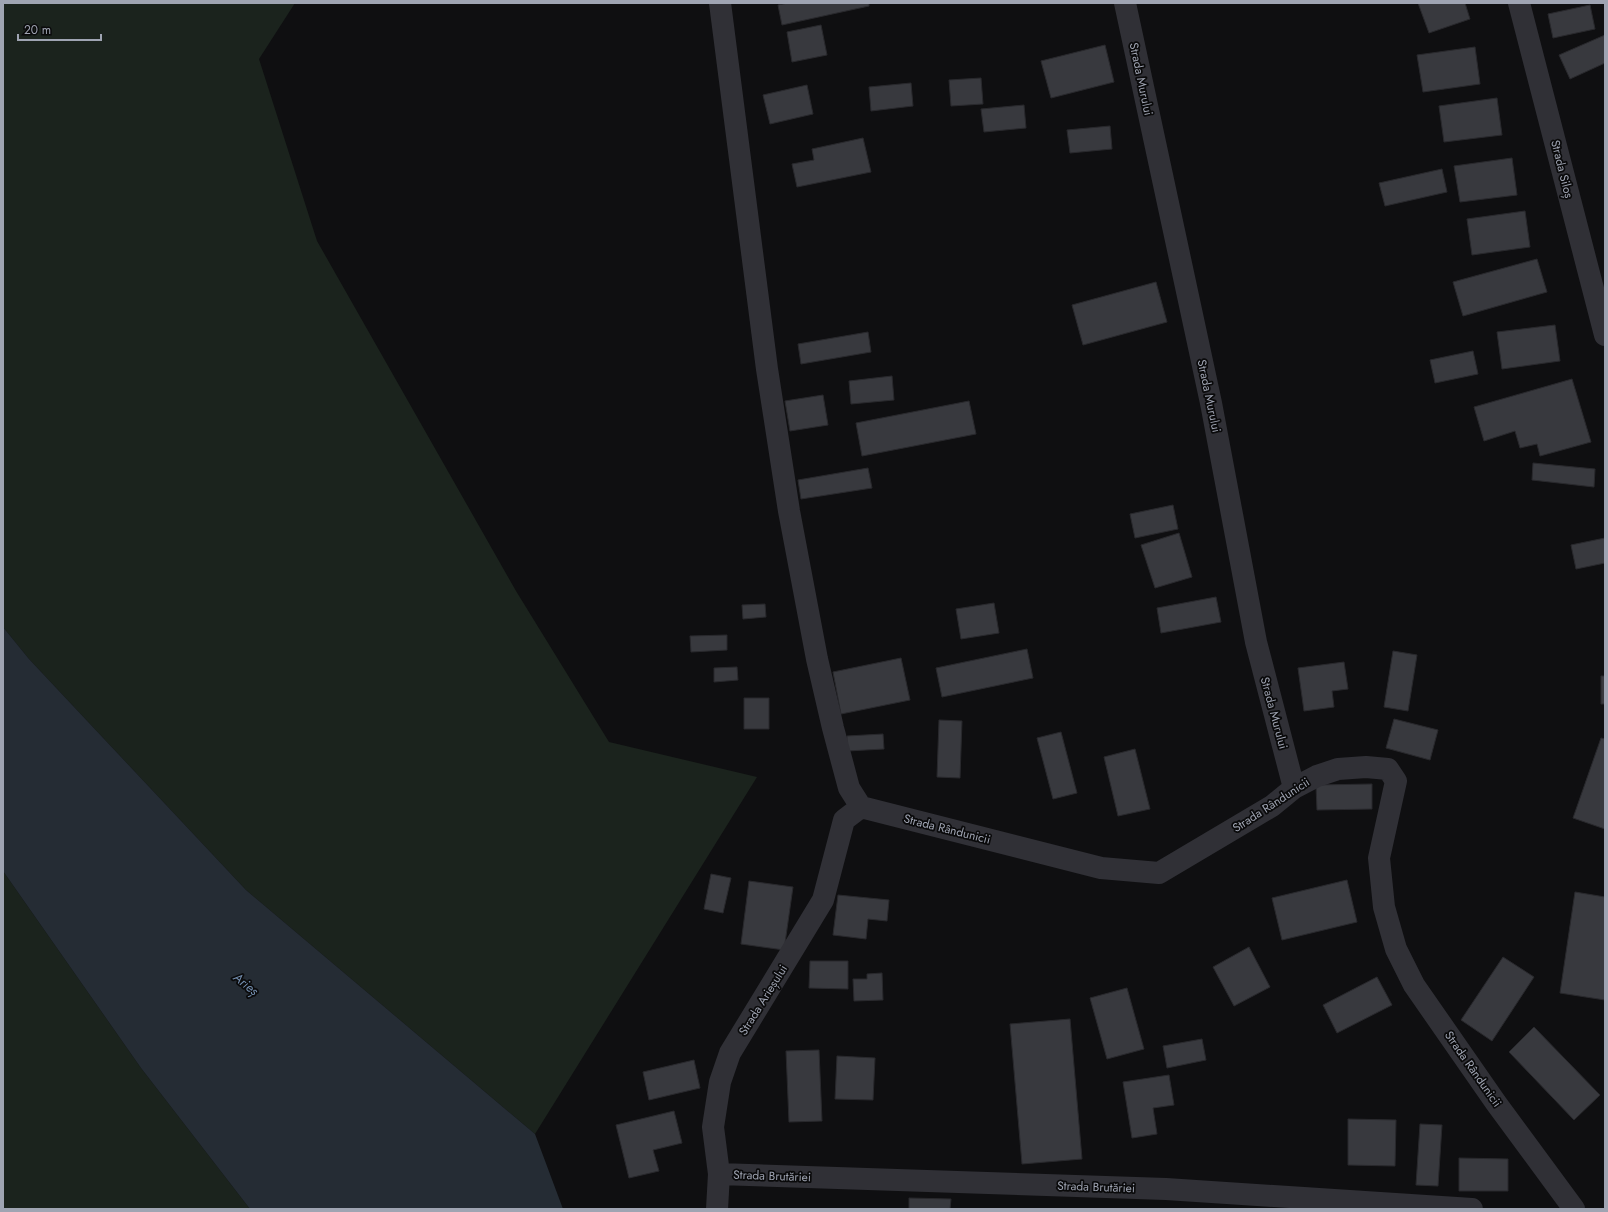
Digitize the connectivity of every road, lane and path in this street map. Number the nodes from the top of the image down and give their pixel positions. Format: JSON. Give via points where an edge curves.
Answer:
{"nodes":[{"id":1,"x":720,"y":3,"type":"edge"},
{"id":2,"x":1125,"y":3,"type":"edge"},
{"id":3,"x":1519,"y":3,"type":"edge"},
{"id":4,"x":1605,"y":335,"type":"edge"},
{"id":5,"x":1294,"y":788,"type":"junction"},
{"id":6,"x":861,"y":807,"type":"junction"},
{"id":7,"x":719,"y":1174,"type":"junction"},
{"id":8,"x":717,"y":1209,"type":"edge"},
{"id":9,"x":1472,"y":1209,"type":"edge"},
{"id":10,"x":1574,"y":1209,"type":"edge"}],
"edges":[{"from":1,"to":6,"type":"street","via":[[767,368],[789,511],[833,728],[849,788]]},
{"from":2,"to":5,"type":"street","name":"Strada Murului","via":[[1211,403],[1256,642]]},
{"from":3,"to":4,"type":"street","name":"Strada Siloș"},
{"from":5,"to":6,"type":"street","name":"Strada Rândunicii","via":[[1272,806],[1159,873],[1101,868]]},
{"from":5,"to":10,"type":"street","name":"Strada Rândunicii","via":[[1338,769],[1366,767],[1388,770],[1396,781],[1378,858],[1384,907],[1396,949],[1419,992],[1496,1104]]},
{"from":6,"to":7,"type":"street","name":"Strada Arieșului","via":[[844,820],[823,900],[730,1053],[720,1082],[713,1127]]},
{"from":7,"to":8,"type":"street","name":"Strada Arieșului"},
{"from":7,"to":9,"type":"street","name":"Strada Brutăriei","via":[[1166,1189]]}]}
